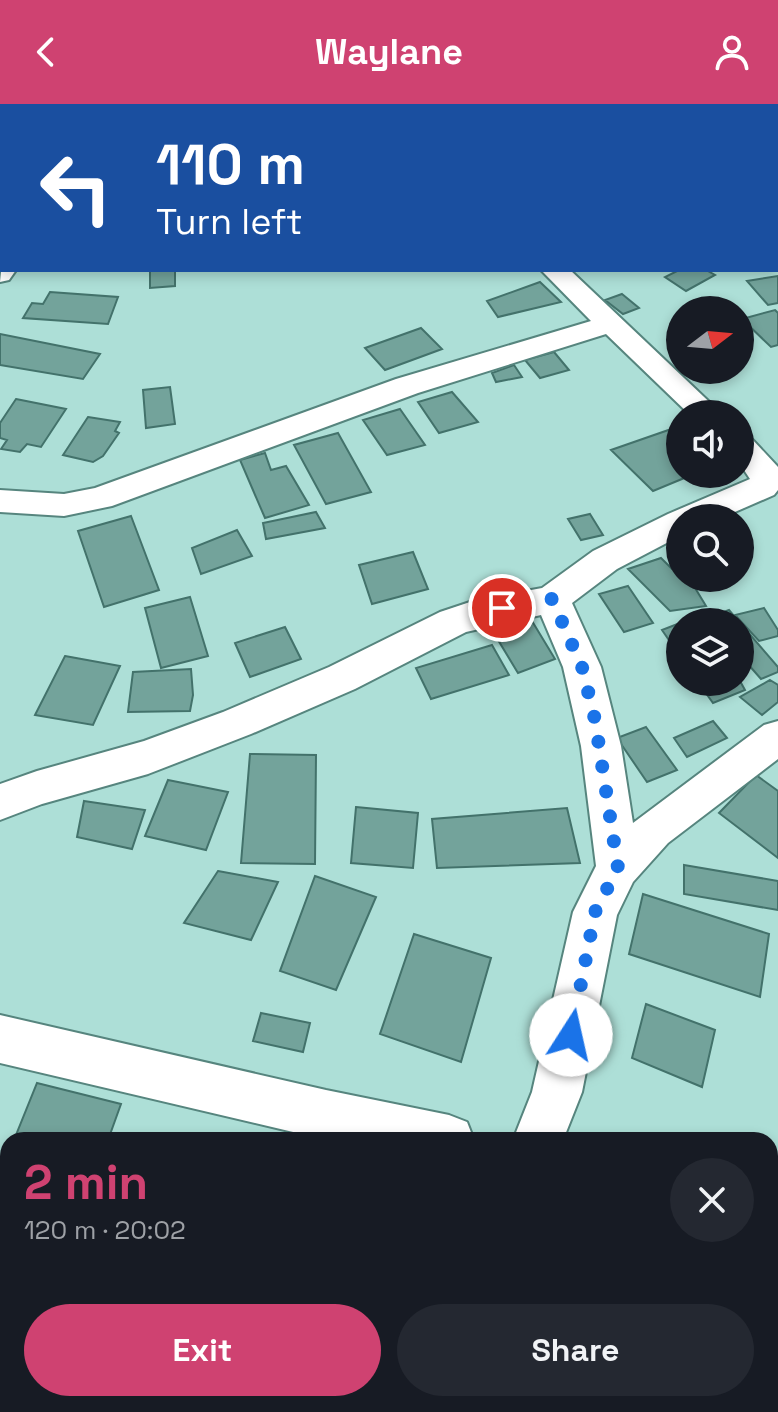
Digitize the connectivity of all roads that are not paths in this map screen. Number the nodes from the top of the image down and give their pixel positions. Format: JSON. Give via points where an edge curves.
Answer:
{"nodes":[{"id":1,"x":556,"y":272,"type":"edge"},
{"id":2,"x":610,"y":324,"type":"junction"},
{"id":3,"x":692,"y":400,"type":"edge"},
{"id":4,"x":754,"y":460,"type":"edge"},
{"id":5,"x":0,"y":501,"type":"edge"},
{"id":6,"x":723,"y":504,"type":"edge"},
{"id":7,"x":666,"y":529,"type":"edge"},
{"id":8,"x":552,"y":599,"type":"junction"},
{"id":9,"x":778,"y":737,"type":"edge"},
{"id":10,"x":0,"y":802,"type":"edge"},
{"id":11,"x":618,"y":868,"type":"junction"},
{"id":12,"x":0,"y":1039,"type":"edge"},
{"id":13,"x":410,"y":1132,"type":"edge"},
{"id":14,"x":541,"y":1132,"type":"edge"}],
"edges":[{"from":1,"to":2,"type":"street"},
{"from":2,"to":3,"type":"street"},
{"from":2,"to":5,"type":"street","via":[[407,386],[100,498],[64,505]]},
{"from":4,"to":6,"type":"street","via":[[768,480]]},
{"from":7,"to":8,"type":"street","via":[[605,560]]},
{"from":8,"to":10,"type":"street","via":[[453,622],[237,723],[148,757]]},
{"from":8,"to":11,"type":"street","via":[[582,667]]},
{"from":9,"to":11,"type":"street","via":[[653,830]]},
{"from":11,"to":14,"type":"street","via":[[595,912],[571,1035]]},
{"from":12,"to":13,"type":"street"}]}
